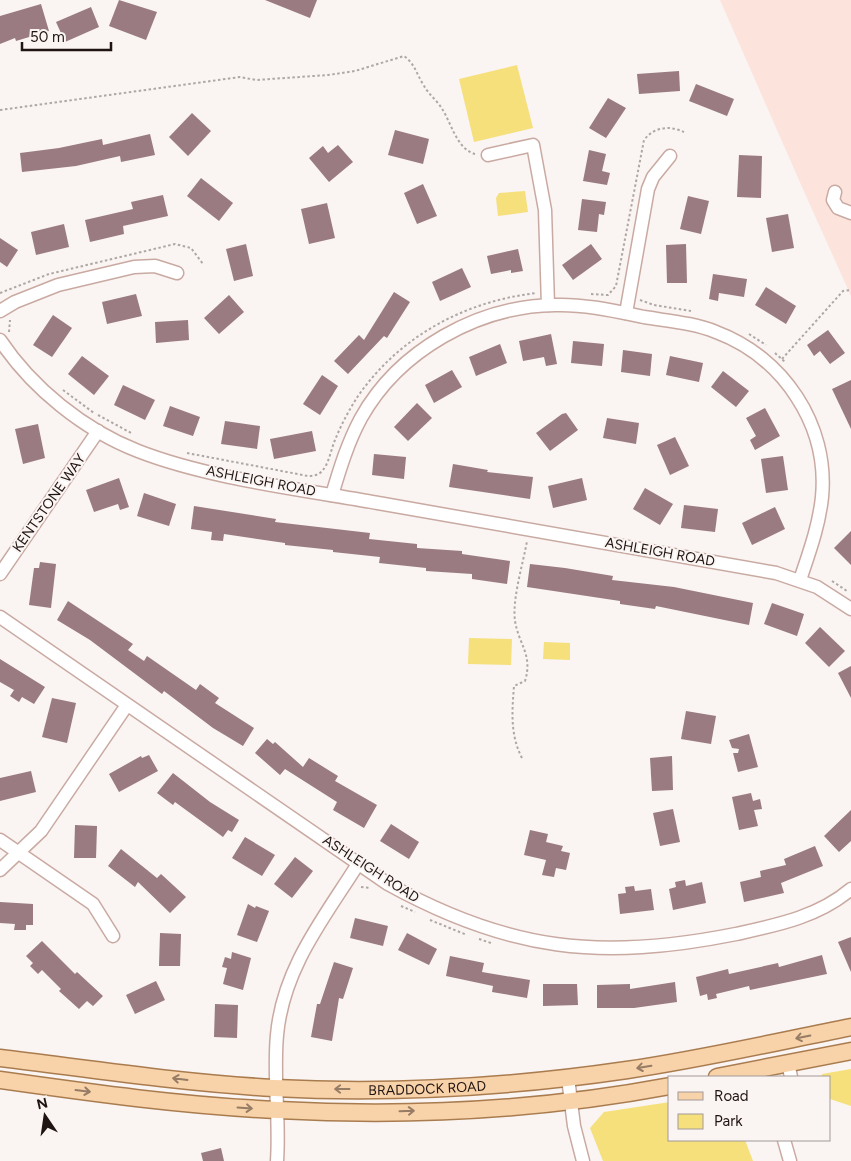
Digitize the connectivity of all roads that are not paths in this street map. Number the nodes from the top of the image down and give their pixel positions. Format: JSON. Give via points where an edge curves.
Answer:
{"nodes":[{"id":1,"x":488,"y":155,"type":"road end"},
{"id":2,"x":670,"y":156,"type":"dead end"},
{"id":3,"x":835,"y":192,"type":"dead end"},
{"id":4,"x":851,"y":213,"type":"edge"},
{"id":5,"x":177,"y":273,"type":"dead end"},
{"id":6,"x":548,"y":305,"type":"junction"},
{"id":7,"x":0,"y":311,"type":"edge"},
{"id":8,"x":626,"y":313,"type":"junction"},
{"id":9,"x":6,"y":338,"type":"edge"},
{"id":10,"x":98,"y":431,"type":"junction"},
{"id":11,"x":332,"y":494,"type":"junction"},
{"id":12,"x":0,"y":574,"type":"edge"},
{"id":13,"x":800,"y":580,"type":"junction"},
{"id":14,"x":851,"y":609,"type":"edge"},
{"id":15,"x":0,"y":617,"type":"edge"},
{"id":16,"x":127,"y":705,"type":"junction"},
{"id":17,"x":0,"y":840,"type":"edge"},
{"id":18,"x":20,"y":853,"type":"junction"},
{"id":19,"x":358,"y":864,"type":"junction"},
{"id":20,"x":0,"y":870,"type":"edge"},
{"id":21,"x":851,"y":889,"type":"edge"},
{"id":22,"x":113,"y":936,"type":"dead end"},
{"id":23,"x":851,"y":1027,"type":"edge"},
{"id":24,"x":851,"y":1051,"type":"edge"},
{"id":25,"x":0,"y":1058,"type":"edge"},
{"id":26,"x":790,"y":1070,"type":"edge"},
{"id":27,"x":727,"y":1076,"type":"edge"},
{"id":28,"x":568,"y":1078,"type":"junction"},
{"id":29,"x":0,"y":1080,"type":"edge"},
{"id":30,"x":668,"y":1086,"type":"edge"},
{"id":31,"x":276,"y":1088,"type":"junction"},
{"id":32,"x":570,"y":1102,"type":"junction"},
{"id":33,"x":278,"y":1110,"type":"junction"},
{"id":34,"x":784,"y":1141,"type":"edge"},
{"id":35,"x":277,"y":1161,"type":"edge"},
{"id":36,"x":583,"y":1161,"type":"edge"},
{"id":37,"x":790,"y":1161,"type":"edge"}],
"edges":[{"from":1,"to":6,"type":"street","via":[[532,145],[545,210]]},
{"from":2,"to":8,"type":"street","via":[[648,189]]},
{"from":3,"to":4,"type":"street","via":[[838,208]]},
{"from":5,"to":7,"type":"street","via":[[155,266],[134,267],[58,285]]},
{"from":6,"to":8,"type":"street"},
{"from":6,"to":11,"type":"street","via":[[509,310],[474,322],[413,357],[394,375],[362,416],[340,466]]},
{"from":8,"to":13,"type":"street","via":[[714,330],[778,363],[808,416],[821,458],[820,512]]},
{"from":9,"to":10,"type":"street","name":"ASHLEIGH ROAD","via":[[18,364],[46,392]]},
{"from":10,"to":11,"type":"street","name":"ASHLEIGH ROAD","via":[[170,463]]},
{"from":10,"to":12,"type":"street","name":"KENTSTONE WAY"},
{"from":11,"to":13,"type":"street","name":"ASHLEIGH ROAD","via":[[776,573]]},
{"from":13,"to":14,"type":"street","name":"ASHLEIGH ROAD"},
{"from":15,"to":16,"type":"street","name":"ASHLEIGH ROAD"},
{"from":16,"to":18,"type":"street","via":[[41,831]]},
{"from":16,"to":19,"type":"street","name":"ASHLEIGH ROAD"},
{"from":17,"to":18,"type":"street"},
{"from":18,"to":20,"type":"street"},
{"from":18,"to":22,"type":"street","via":[[93,904]]},
{"from":19,"to":21,"type":"street","name":"ASHLEIGH ROAD","via":[[422,903],[478,926],[541,942],[590,948],[641,949],[686,944],[775,926],[809,915]]},
{"from":19,"to":31,"type":"street","via":[[306,944],[288,982],[277,1033]]},
{"from":23,"to":28,"type":"main road","name":"BRADDOCK ROAD","one_way":true,"via":[[668,1064]]},
{"from":24,"to":26,"type":"main road"},
{"from":31,"to":25,"type":"main road","name":"BRADDOCK ROAD","one_way":true},
{"from":26,"to":27,"type":"main road"},
{"from":28,"to":31,"type":"main road","name":"BRADDOCK ROAD","one_way":true,"via":[[453,1087]]},
{"from":28,"to":32,"type":"street"},
{"from":29,"to":33,"type":"main road","name":"BRADDOCK ROAD","one_way":true,"via":[[177,1102]]},
{"from":30,"to":32,"type":"main road","name":"BRADDOCK ROAD"},
{"from":31,"to":33,"type":"street"},
{"from":33,"to":32,"type":"main road","name":"BRADDOCK ROAD","one_way":true,"via":[[467,1110]]},
{"from":32,"to":36,"type":"street"},
{"from":33,"to":35,"type":"street"},
{"from":34,"to":37,"type":"street"}]}
